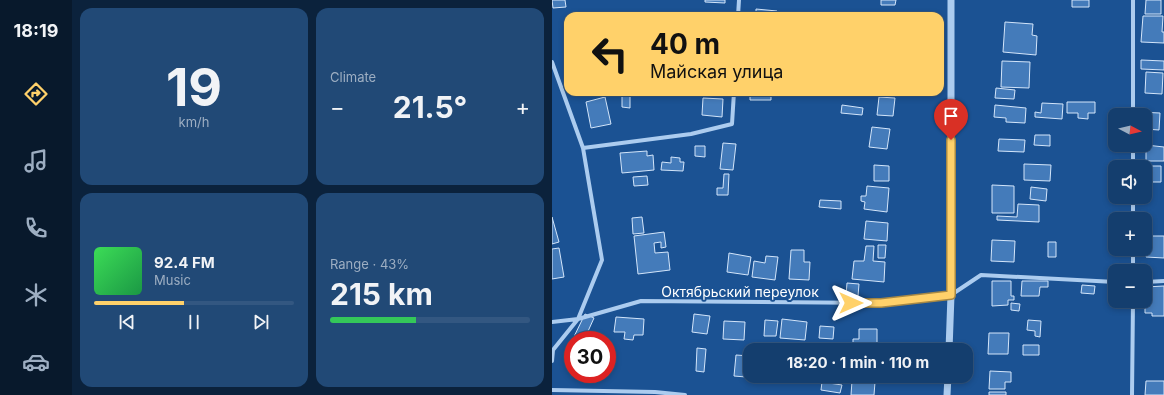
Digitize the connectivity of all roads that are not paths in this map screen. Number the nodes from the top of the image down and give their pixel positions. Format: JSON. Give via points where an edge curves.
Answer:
{"nodes":[{"id":1,"x":739,"y":0,"type":"edge"},
{"id":2,"x":951,"y":0,"type":"edge"},
{"id":3,"x":1134,"y":0,"type":"edge"},
{"id":4,"x":738,"y":12,"type":"edge"},
{"id":5,"x":552,"y":62,"type":"edge"},
{"id":6,"x":564,"y":95,"type":"edge"},
{"id":7,"x":564,"y":96,"type":"edge"},
{"id":8,"x":734,"y":96,"type":"edge"},
{"id":9,"x":1133,"y":108,"type":"edge"},
{"id":10,"x":583,"y":148,"type":"junction"},
{"id":11,"x":1108,"y":282,"type":"edge"},
{"id":12,"x":1152,"y":282,"type":"edge"},
{"id":13,"x":1164,"y":282,"type":"edge"},
{"id":14,"x":951,"y":295,"type":"junction"},
{"id":15,"x":1133,"y":308,"type":"edge"},
{"id":16,"x":578,"y":319,"type":"junction"},
{"id":17,"x":552,"y":322,"type":"edge"},
{"id":18,"x":949,"y":343,"type":"edge"},
{"id":19,"x":552,"y":361,"type":"edge"},
{"id":20,"x":948,"y":383,"type":"edge"},
{"id":21,"x":552,"y":390,"type":"edge"},
{"id":22,"x":685,"y":395,"type":"edge"},
{"id":23,"x":947,"y":395,"type":"edge"},
{"id":24,"x":1132,"y":395,"type":"edge"}],
"edges":[{"from":1,"to":4,"type":"street"},
{"from":2,"to":14,"type":"street"},
{"from":3,"to":9,"type":"street"},
{"from":5,"to":6,"type":"street"},
{"from":7,"to":10,"type":"street"},
{"from":8,"to":10,"type":"street","via":[[732,124],[691,134]]},
{"from":10,"to":16,"type":"street","via":[[602,260]]},
{"from":11,"to":14,"type":"street","name":"Октябрьский переулок","via":[[981,275]]},
{"from":12,"to":13,"type":"street"},
{"from":14,"to":16,"type":"street","name":"Октябрьский переулок","via":[[881,303],[641,301]]},
{"from":14,"to":18,"type":"street"},
{"from":15,"to":24,"type":"street"},
{"from":16,"to":17,"type":"street","name":"Октябрьский переулок"},
{"from":16,"to":19,"type":"street","via":[[553,350]]},
{"from":20,"to":23,"type":"street"},
{"from":21,"to":22,"type":"street"}]}
